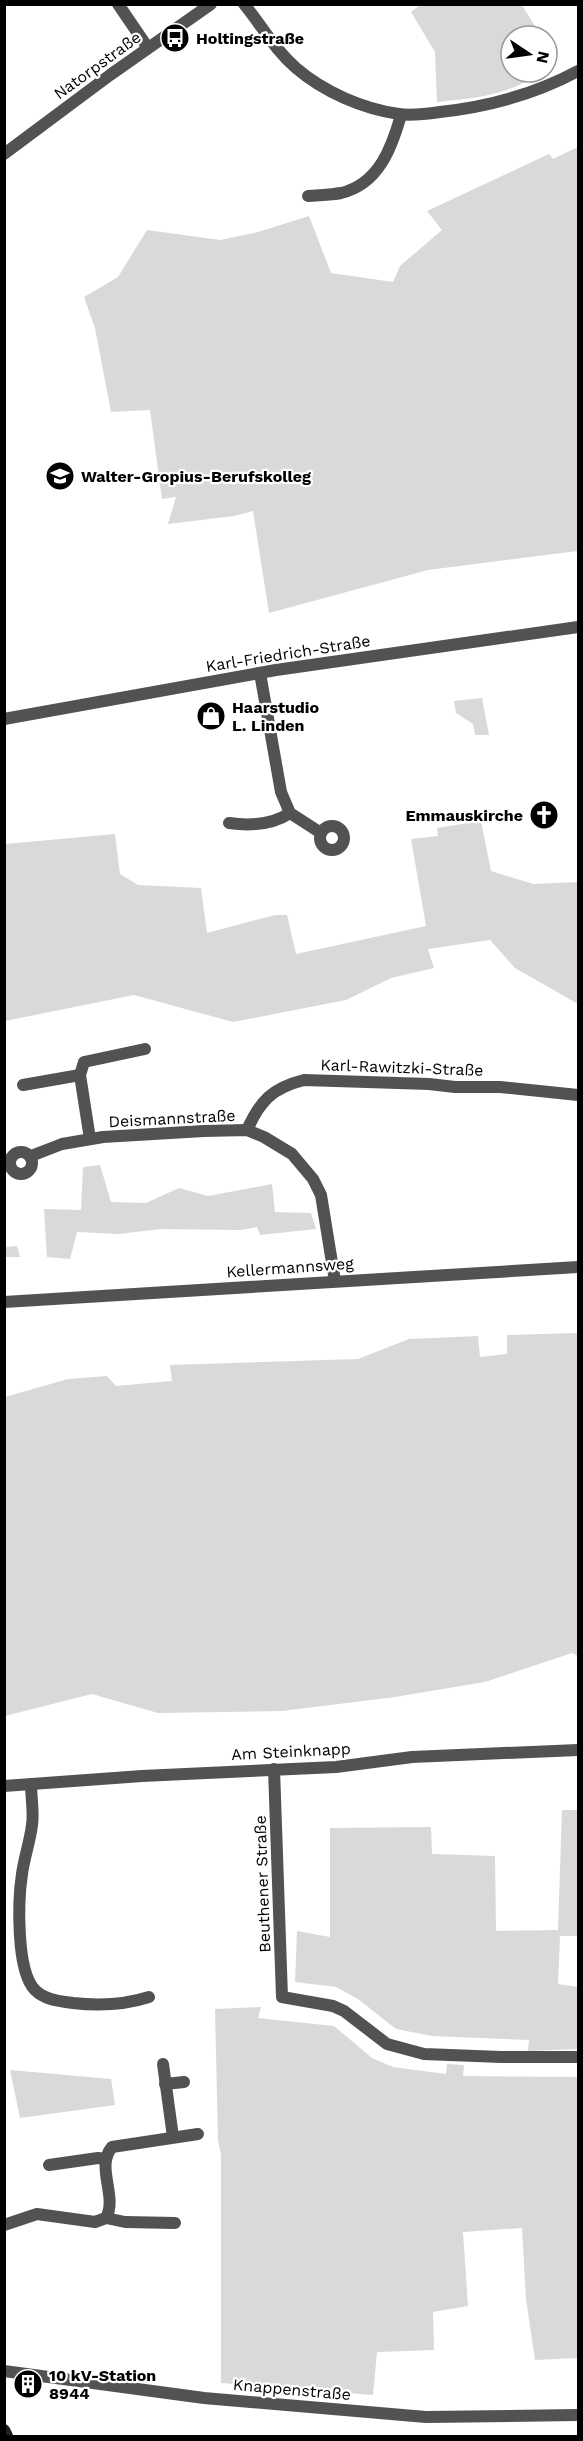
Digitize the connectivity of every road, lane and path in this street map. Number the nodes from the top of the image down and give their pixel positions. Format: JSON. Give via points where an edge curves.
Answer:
{"nodes":[{"id":1,"x":118,"y":4,"type":"edge"},
{"id":2,"x":211,"y":4,"type":"edge"},
{"id":3,"x":244,"y":4,"type":"edge"},
{"id":4,"x":148,"y":48,"type":"junction"},
{"id":5,"x":578,"y":71,"type":"edge"},
{"id":6,"x":400,"y":115,"type":"junction"},
{"id":7,"x":4,"y":154,"type":"edge"},
{"id":8,"x":308,"y":196,"type":"dead end"},
{"id":9,"x":579,"y":627,"type":"edge"},
{"id":10,"x":260,"y":673,"type":"junction"},
{"id":11,"x":4,"y":719,"type":"edge"},
{"id":12,"x":290,"y":813,"type":"junction"},
{"id":13,"x":230,"y":823,"type":"dead end"},
{"id":14,"x":321,"y":833,"type":"dead end"},
{"id":15,"x":145,"y":1049,"type":"dead end"},
{"id":16,"x":80,"y":1075,"type":"junction"},
{"id":17,"x":23,"y":1085,"type":"dead end"},
{"id":18,"x":579,"y":1095,"type":"edge"},
{"id":19,"x":247,"y":1130,"type":"junction"},
{"id":20,"x":90,"y":1139,"type":"junction"},
{"id":21,"x":31,"y":1156,"type":"junction"},
{"id":22,"x":8,"y":1157,"type":"edge"},
{"id":23,"x":579,"y":1267,"type":"edge"},
{"id":24,"x":335,"y":1281,"type":"junction"},
{"id":25,"x":4,"y":1302,"type":"edge"},
{"id":26,"x":579,"y":1750,"type":"edge"},
{"id":27,"x":274,"y":1769,"type":"junction"},
{"id":28,"x":31,"y":1784,"type":"junction"},
{"id":29,"x":4,"y":1786,"type":"edge"},
{"id":30,"x":149,"y":1997,"type":"dead end"},
{"id":31,"x":579,"y":2057,"type":"edge"},
{"id":32,"x":163,"y":2064,"type":"dead end"},
{"id":33,"x":184,"y":2082,"type":"dead end"},
{"id":34,"x":165,"y":2085,"type":"junction"},
{"id":35,"x":198,"y":2134,"type":"dead end"},
{"id":36,"x":173,"y":2137,"type":"junction"},
{"id":37,"x":106,"y":2159,"type":"junction"},
{"id":38,"x":49,"y":2165,"type":"dead end"},
{"id":39,"x":106,"y":2218,"type":"junction"},
{"id":40,"x":175,"y":2223,"type":"dead end"},
{"id":41,"x":4,"y":2225,"type":"edge"},
{"id":42,"x":4,"y":2371,"type":"edge"},
{"id":43,"x":579,"y":2415,"type":"edge"},
{"id":44,"x":4,"y":2430,"type":"edge"},
{"id":45,"x":7,"y":2436,"type":"edge"}],
"edges":[{"from":1,"to":4,"type":"street"},
{"from":2,"to":4,"type":"street","name":"Natorpstraße"},
{"from":3,"to":6,"type":"street","via":[[287,60],[316,82],[344,98]]},
{"from":4,"to":7,"type":"street","name":"Natorpstraße"},
{"from":5,"to":6,"type":"street","via":[[531,92],[470,109]]},
{"from":6,"to":8,"type":"street","via":[[391,148],[376,171],[342,193]]},
{"from":9,"to":10,"type":"street","name":"Karl-Friedrich-Straße"},
{"from":10,"to":11,"type":"street","name":"Karl-Friedrich-Straße"},
{"from":10,"to":12,"type":"street","via":[[281,792]]},
{"from":12,"to":13,"type":"street","via":[[250,826]]},
{"from":12,"to":14,"type":"street"},
{"from":15,"to":16,"type":"street","via":[[84,1062]]},
{"from":16,"to":17,"type":"street"},
{"from":16,"to":20,"type":"street","name":"Deismannstraße"},
{"from":18,"to":19,"type":"street","name":"Karl-Rawitzki-Straße","via":[[500,1087],[304,1080],[285,1085],[270,1095],[255,1112]]},
{"from":19,"to":20,"type":"street","name":"Deismannstraße"},
{"from":19,"to":24,"type":"street","name":"Deismannstraße","via":[[292,1154],[313,1179],[321,1195]]},
{"from":20,"to":21,"type":"street","name":"Deismannstraße"},
{"from":21,"to":22,"type":"street","name":"Deismannstraße","via":[[20,1151]]},
{"from":21,"to":22,"type":"street","name":"Deismannstraße","via":[[31,1168],[22,1174],[12,1169]]},
{"from":23,"to":24,"type":"street","name":"Kellermannsweg"},
{"from":24,"to":25,"type":"street","name":"Kellermannsweg"},
{"from":26,"to":27,"type":"street","name":"Am Steinknapp","via":[[412,1756],[336,1767]]},
{"from":27,"to":28,"type":"street","name":"Am Steinknapp"},
{"from":27,"to":31,"type":"street","name":"Beuthener Straße","via":[[282,1997],[333,2006],[387,2044],[424,2054]]},
{"from":28,"to":29,"type":"street","name":"Am Steinknapp"},
{"from":28,"to":30,"type":"street","via":[[32,1824],[20,1903],[23,1958],[32,1988],[51,2000],[82,2004],[114,2005]]},
{"from":32,"to":34,"type":"street"},
{"from":33,"to":34,"type":"street"},
{"from":34,"to":36,"type":"street"},
{"from":35,"to":36,"type":"street"},
{"from":36,"to":37,"type":"street","via":[[121,2144],[112,2147]]},
{"from":37,"to":38,"type":"street"},
{"from":37,"to":39,"type":"street","via":[[110,2204]]},
{"from":39,"to":40,"type":"street"},
{"from":39,"to":41,"type":"street","via":[[95,2222],[37,2214]]},
{"from":42,"to":43,"type":"street","name":"Knappenstraße","via":[[204,2398],[426,2417]]},
{"from":44,"to":45,"type":"main road"}]}
